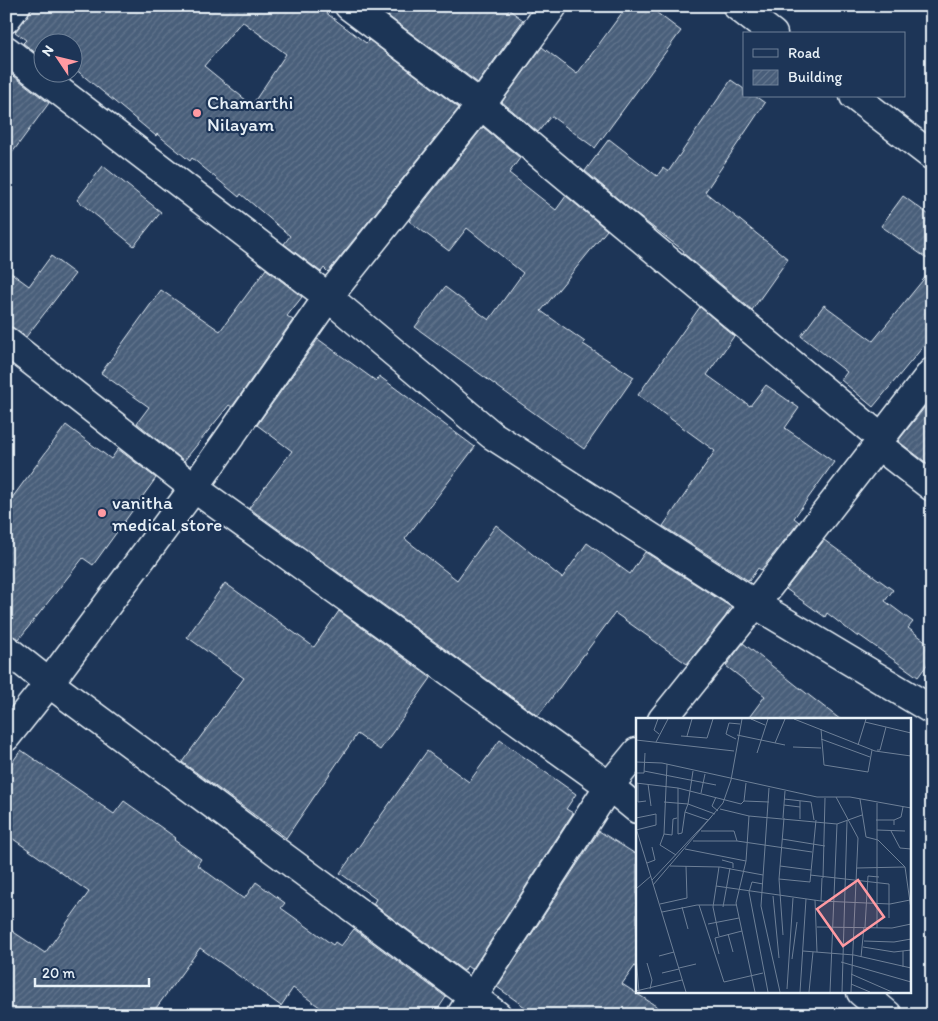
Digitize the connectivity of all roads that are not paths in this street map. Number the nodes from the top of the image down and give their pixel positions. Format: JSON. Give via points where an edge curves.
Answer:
{"nodes":[{"id":1,"x":16,"y":6,"type":"edge"},
{"id":2,"x":350,"y":6,"type":"edge"},
{"id":3,"x":553,"y":6,"type":"edge"},
{"id":4,"x":738,"y":6,"type":"edge"},
{"id":5,"x":6,"y":19,"type":"edge"},
{"id":6,"x":770,"y":32,"type":"edge"},
{"id":7,"x":6,"y":50,"type":"edge"},
{"id":8,"x":857,"y":98,"type":"edge"},
{"id":9,"x":481,"y":105,"type":"junction"},
{"id":10,"x":932,"y":156,"type":"edge"},
{"id":11,"x":328,"y":297,"type":"junction"},
{"id":12,"x":6,"y":341,"type":"edge"},
{"id":13,"x":932,"y":372,"type":"edge"},
{"id":14,"x":880,"y":441,"type":"junction"},
{"id":15,"x":932,"y":487,"type":"edge"},
{"id":16,"x":194,"y":488,"type":"junction"},
{"id":17,"x":755,"y":604,"type":"junction"},
{"id":18,"x":6,"y":649,"type":"edge"},
{"id":19,"x":49,"y":683,"type":"junction"},
{"id":20,"x":932,"y":710,"type":"edge"},
{"id":21,"x":664,"y":718,"type":"edge"},
{"id":22,"x":6,"y":737,"type":"edge"},
{"id":23,"x":636,"y":753,"type":"edge"},
{"id":24,"x":609,"y":786,"type":"junction"},
{"id":25,"x":636,"y":808,"type":"edge"},
{"id":26,"x":863,"y":994,"type":"edge"},
{"id":27,"x":468,"y":1006,"type":"edge"},
{"id":28,"x":497,"y":1015,"type":"edge"},
{"id":29,"x":888,"y":1015,"type":"edge"}],
"edges":[{"from":1,"to":5,"type":"street"},
{"from":2,"to":9,"type":"street"},
{"from":3,"to":9,"type":"street"},
{"from":4,"to":6,"type":"street"},
{"from":7,"to":11,"type":"street"},
{"from":8,"to":10,"type":"street"},
{"from":9,"to":11,"type":"street"},
{"from":9,"to":14,"type":"street"},
{"from":11,"to":16,"type":"street"},
{"from":11,"to":17,"type":"street","via":[[492,435]]},
{"from":12,"to":16,"type":"street"},
{"from":13,"to":14,"type":"street"},
{"from":14,"to":15,"type":"street"},
{"from":14,"to":17,"type":"street"},
{"from":16,"to":19,"type":"street"},
{"from":16,"to":24,"type":"street"},
{"from":17,"to":20,"type":"street"},
{"from":17,"to":21,"type":"street"},
{"from":18,"to":19,"type":"street"},
{"from":19,"to":22,"type":"street"},
{"from":19,"to":27,"type":"street"},
{"from":23,"to":24,"type":"street"},
{"from":24,"to":25,"type":"street"},
{"from":24,"to":27,"type":"street"},
{"from":26,"to":29,"type":"street"},
{"from":27,"to":28,"type":"street"}]}
